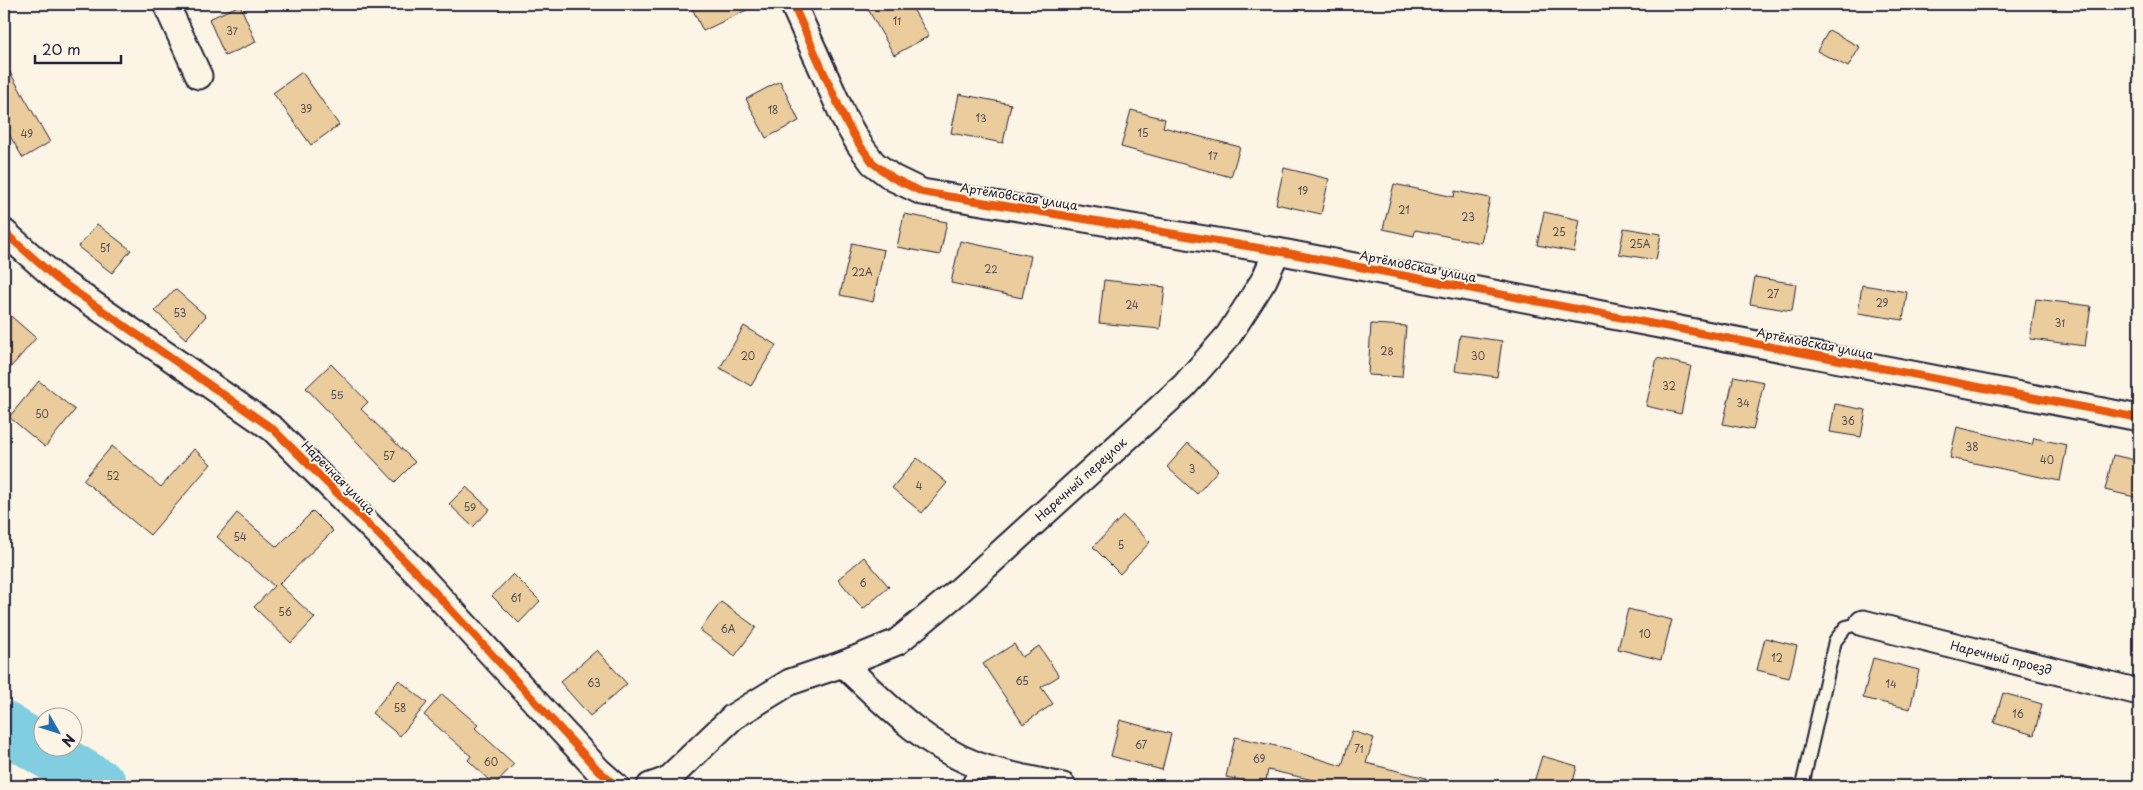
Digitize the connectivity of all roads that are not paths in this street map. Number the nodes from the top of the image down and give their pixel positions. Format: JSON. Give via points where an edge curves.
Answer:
{"nodes":[{"id":1,"x":166,"y":4,"type":"edge"},
{"id":2,"x":793,"y":4,"type":"edge"},
{"id":3,"x":199,"y":76,"type":"dead end"},
{"id":4,"x":4,"y":232,"type":"edge"},
{"id":5,"x":1277,"y":251,"type":"junction"},
{"id":6,"x":2139,"y":418,"type":"edge"},
{"id":7,"x":1863,"y":623,"type":"joint"},
{"id":8,"x":843,"y":664,"type":"junction"},
{"id":9,"x":2139,"y":692,"type":"edge"},
{"id":10,"x":972,"y":776,"type":"edge"},
{"id":11,"x":616,"y":786,"type":"edge"},
{"id":12,"x":650,"y":786,"type":"edge"},
{"id":13,"x":1063,"y":786,"type":"edge"},
{"id":14,"x":1802,"y":786,"type":"edge"}],
"edges":[{"from":1,"to":3,"type":"street"},
{"from":2,"to":5,"type":"street","name":"Артёмовская улица","via":[[845,120],[873,163],[893,178],[922,192]]},
{"from":4,"to":11,"type":"street","name":"Наречная улица","via":[[57,279],[273,430],[419,575]]},
{"from":5,"to":6,"type":"street","name":"Артёмовская улица"},
{"from":5,"to":8,"type":"street","name":"Наречный переулок","via":[[1264,280],[1228,336],[1184,386],[960,590],[896,642]]},
{"from":7,"to":9,"type":"street","name":"Наречный проезд"},
{"from":7,"to":14,"type":"lane","via":[[1846,627],[1834,641]]},
{"from":8,"to":10,"type":"street","via":[[909,725],[951,752]]},
{"from":8,"to":12,"type":"street","via":[[790,682],[733,717],[667,780]]},
{"from":10,"to":13,"type":"street"}]}
